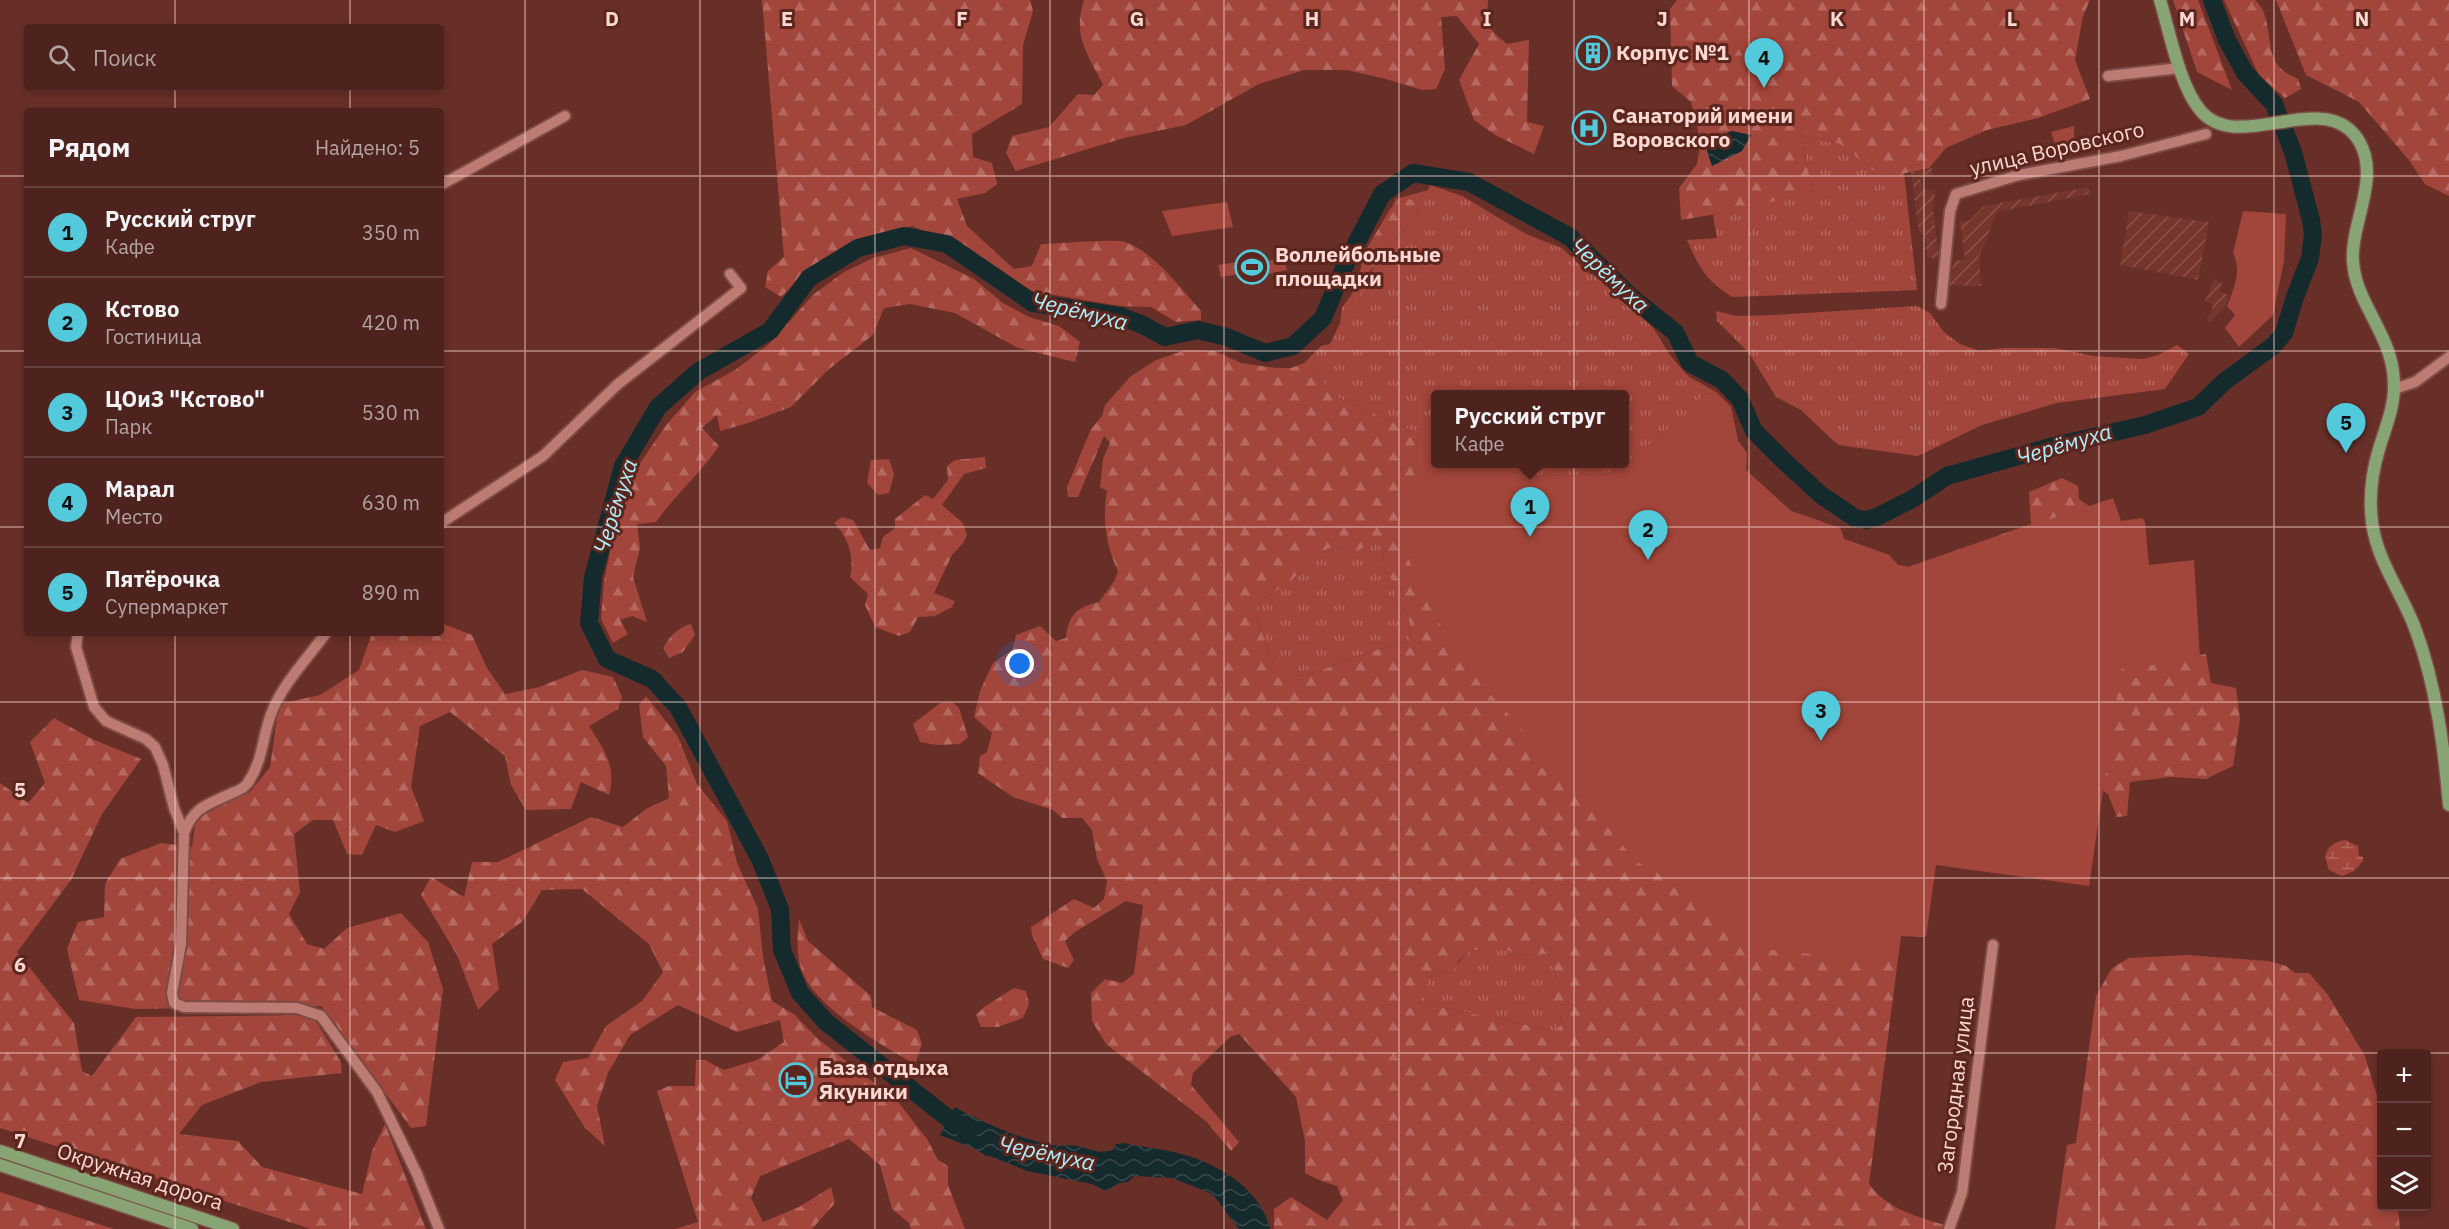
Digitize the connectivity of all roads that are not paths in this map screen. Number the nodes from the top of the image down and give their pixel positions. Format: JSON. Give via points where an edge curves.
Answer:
{"nodes":[{"id":1,"x":2160,"y":0,"type":"edge"},
{"id":2,"x":2180,"y":68,"type":"junction"},
{"id":3,"x":2108,"y":76,"type":"dead end"},
{"id":4,"x":565,"y":116,"type":"dead end"},
{"id":5,"x":2206,"y":134,"type":"dead end"},
{"id":6,"x":444,"y":182,"type":"edge"},
{"id":7,"x":730,"y":274,"type":"dead end"},
{"id":8,"x":1941,"y":304,"type":"dead end"},
{"id":9,"x":2449,"y":357,"type":"edge"},
{"id":10,"x":2394,"y":389,"type":"junction"},
{"id":11,"x":444,"y":521,"type":"edge"},
{"id":12,"x":78,"y":636,"type":"edge"},
{"id":13,"x":324,"y":636,"type":"edge"},
{"id":14,"x":2449,"y":805,"type":"edge"},
{"id":15,"x":184,"y":833,"type":"junction"},
{"id":16,"x":1993,"y":945,"type":"dead end"},
{"id":17,"x":0,"y":1151,"type":"edge"},
{"id":18,"x":0,"y":1165,"type":"edge"},
{"id":19,"x":192,"y":1229,"type":"edge"},
{"id":20,"x":233,"y":1229,"type":"edge"},
{"id":21,"x":439,"y":1229,"type":"edge"},
{"id":22,"x":1949,"y":1229,"type":"edge"}],
"edges":[{"from":1,"to":2,"type":"main road"},
{"from":2,"to":3,"type":"street"},
{"from":2,"to":10,"type":"main road","via":[[2190,96],[2208,118],[2222,125],[2323,119],[2340,123],[2355,135],[2363,150],[2365,188],[2353,246],[2354,271],[2386,342]]},
{"from":4,"to":6,"type":"street"},
{"from":5,"to":8,"type":"street","name":"улица Воровского","via":[[1956,194],[1950,211]]},
{"from":7,"to":11,"type":"street","via":[[741,288],[618,384],[543,456]]},
{"from":9,"to":10,"type":"street","via":[[2415,382]]},
{"from":10,"to":14,"type":"main road","via":[[2375,464],[2372,522],[2383,561],[2422,647],[2442,745]]},
{"from":12,"to":15,"type":"street","via":[[76,647],[94,706],[106,721],[155,747]]},
{"from":13,"to":15,"type":"street","via":[[286,686],[271,714],[261,758],[245,787],[198,810]]},
{"from":15,"to":21,"type":"street","via":[[181,944],[172,993],[174,1003],[184,1007],[297,1008],[321,1016],[377,1092]]},
{"from":16,"to":22,"type":"street","name":"Загородная улица","via":[[1962,1193]]},
{"from":17,"to":20,"type":"main road","name":"Окружная дорога"},
{"from":18,"to":19,"type":"main road","name":"Окружная дорога"}]}
